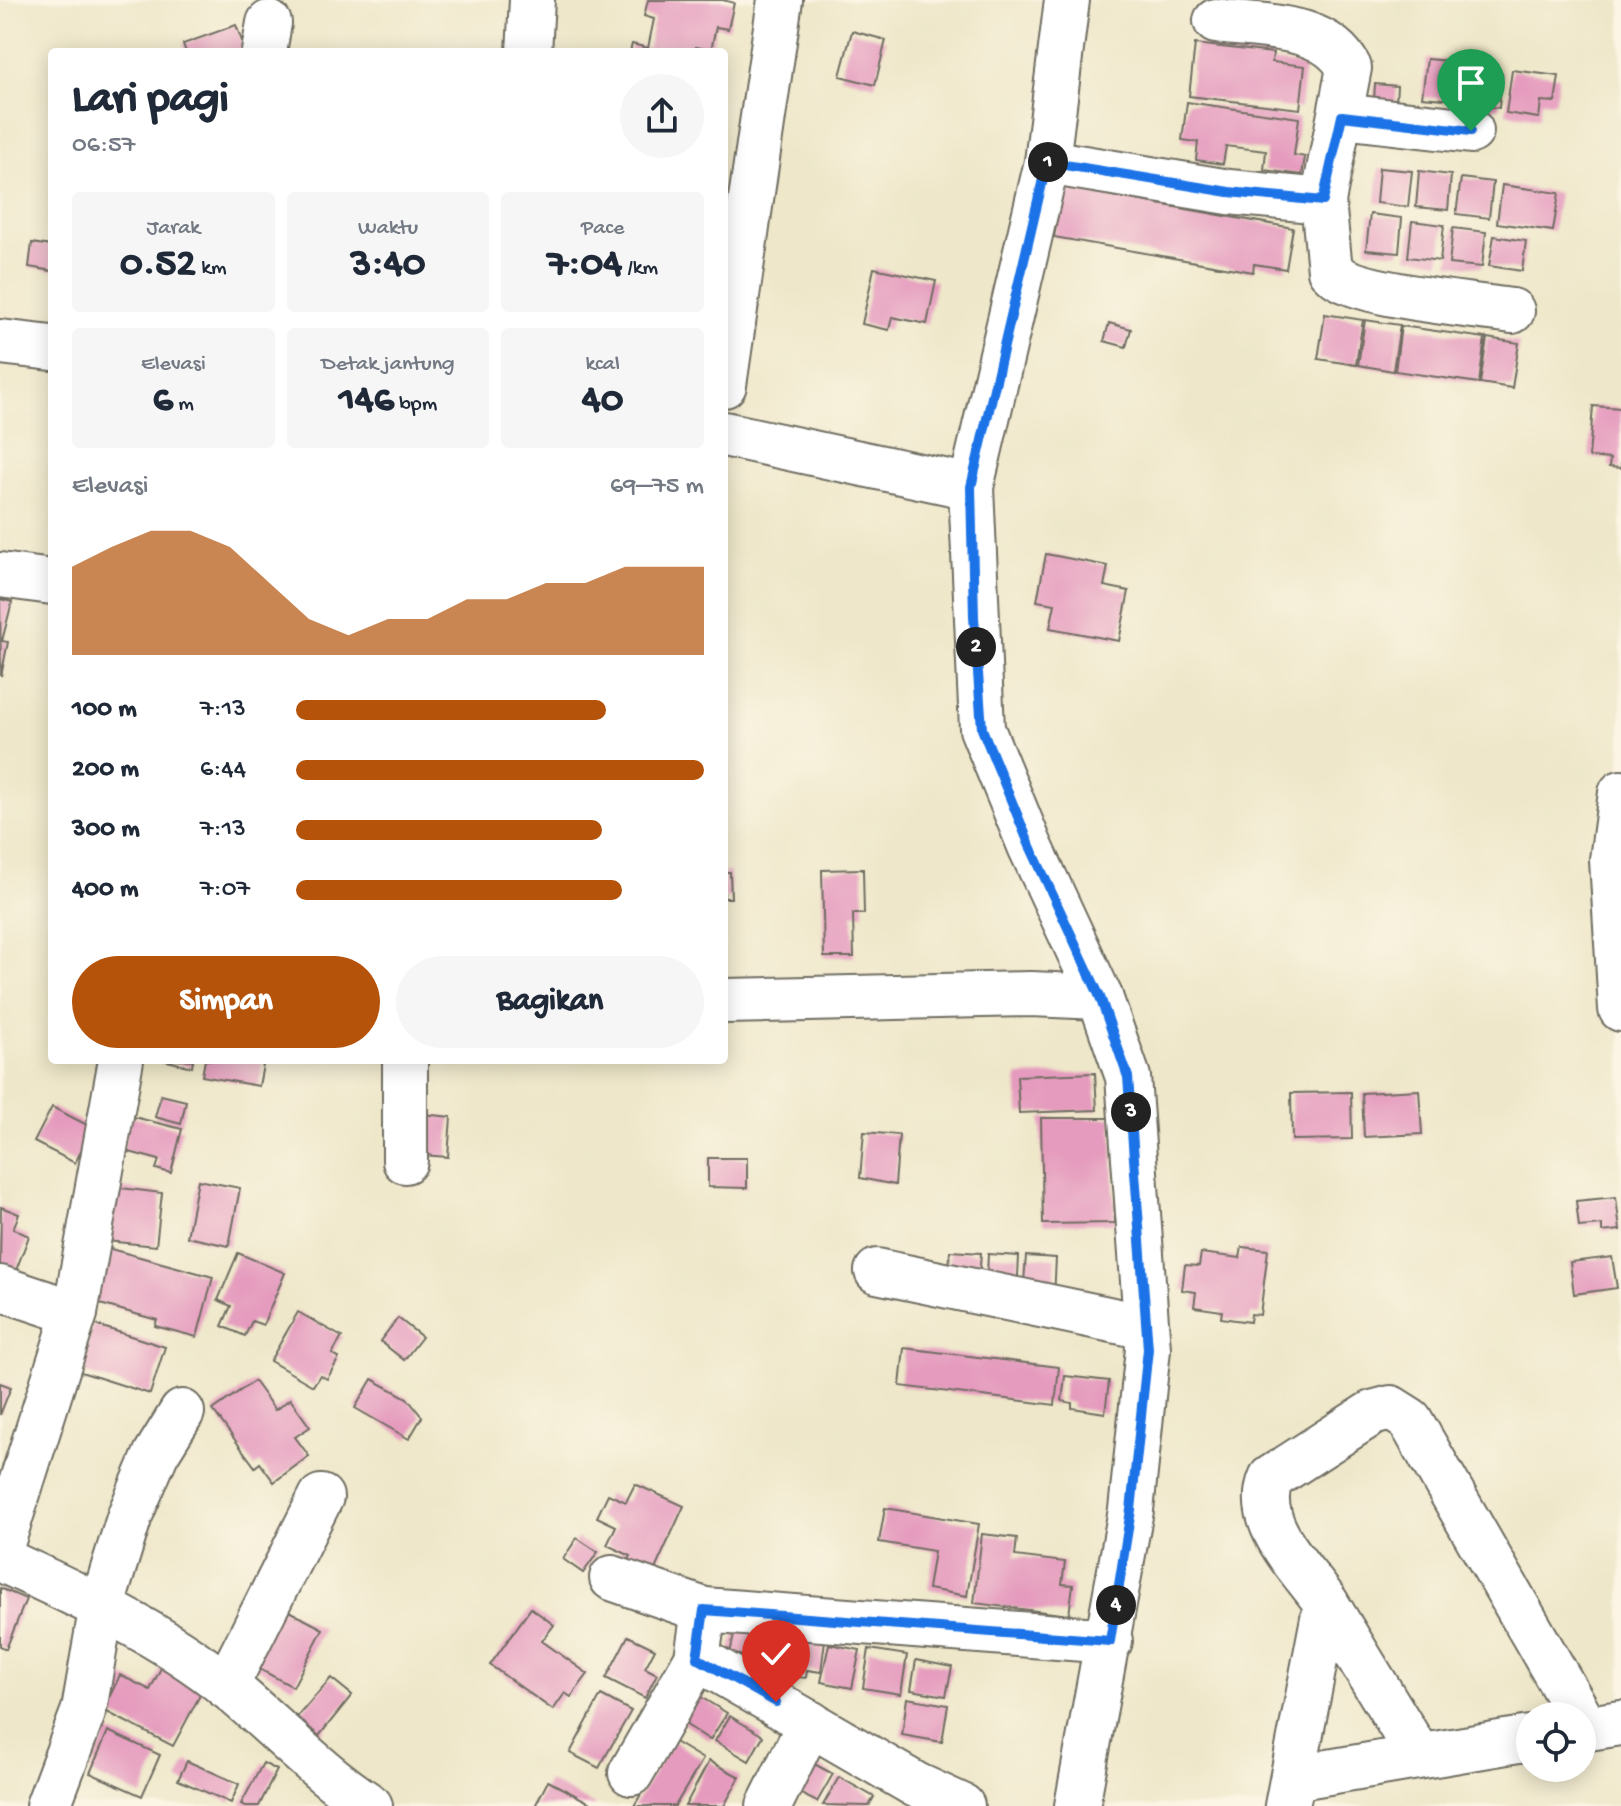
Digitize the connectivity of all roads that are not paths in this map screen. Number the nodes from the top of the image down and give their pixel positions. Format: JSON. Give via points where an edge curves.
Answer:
{"nodes":[{"id":1,"x":532,"y":0,"type":"edge"},
{"id":2,"x":780,"y":0,"type":"edge"},
{"id":3,"x":1067,"y":0,"type":"edge"},
{"id":4,"x":1216,"y":21,"type":"dead end"},
{"id":5,"x":529,"y":48,"type":"edge"},
{"id":6,"x":1342,"y":116,"type":"junction"},
{"id":7,"x":1471,"y":131,"type":"dead end"},
{"id":8,"x":1047,"y":162,"type":"junction"},
{"id":9,"x":1323,"y":201,"type":"junction"},
{"id":10,"x":733,"y":264,"type":"edge"},
{"id":11,"x":1512,"y":311,"type":"dead end"},
{"id":12,"x":728,"y":331,"type":"edge"},
{"id":13,"x":0,"y":342,"type":"edge"},
{"id":14,"x":48,"y":348,"type":"edge"},
{"id":15,"x":728,"y":435,"type":"edge"},
{"id":16,"x":971,"y":487,"type":"junction"},
{"id":17,"x":0,"y":575,"type":"edge"},
{"id":18,"x":48,"y":581,"type":"edge"},
{"id":19,"x":1621,"y":793,"type":"edge"},
{"id":20,"x":1100,"y":997,"type":"junction"},
{"id":21,"x":728,"y":1001,"type":"edge"},
{"id":22,"x":1621,"y":1009,"type":"edge"},
{"id":23,"x":120,"y":1064,"type":"edge"},
{"id":24,"x":405,"y":1064,"type":"edge"},
{"id":25,"x":405,"y":1161,"type":"dead end"},
{"id":26,"x":877,"y":1271,"type":"dead end"},
{"id":27,"x":0,"y":1288,"type":"edge"},
{"id":28,"x":75,"y":1313,"type":"junction"},
{"id":29,"x":1146,"y":1327,"type":"junction"},
{"id":30,"x":182,"y":1412,"type":"dead end"},
{"id":31,"x":321,"y":1497,"type":"dead end"},
{"id":32,"x":0,"y":1550,"type":"edge"},
{"id":33,"x":0,"y":1559,"type":"edge"},
{"id":34,"x":612,"y":1578,"type":"dead end"},
{"id":35,"x":1326,"y":1603,"type":"junction"},
{"id":36,"x":102,"y":1605,"type":"junction"},
{"id":37,"x":704,"y":1610,"type":"junction"},
{"id":38,"x":1110,"y":1641,"type":"junction"},
{"id":39,"x":697,"y":1658,"type":"junction"},
{"id":40,"x":226,"y":1686,"type":"junction"},
{"id":41,"x":1578,"y":1702,"type":"edge"},
{"id":42,"x":810,"y":1723,"type":"junction"},
{"id":43,"x":1516,"y":1740,"type":"edge"},
{"id":44,"x":1419,"y":1756,"type":"junction"},
{"id":45,"x":631,"y":1773,"type":"dead end"},
{"id":46,"x":1290,"y":1792,"type":"edge"},
{"id":47,"x":911,"y":1796,"type":"edge"},
{"id":48,"x":48,"y":1806,"type":"edge"},
{"id":49,"x":370,"y":1806,"type":"edge"},
{"id":50,"x":769,"y":1806,"type":"edge"},
{"id":51,"x":962,"y":1806,"type":"edge"},
{"id":52,"x":1077,"y":1806,"type":"edge"}],
"edges":[{"from":1,"to":5,"type":"street"},
{"from":2,"to":10,"type":"street"},
{"from":3,"to":8,"type":"street"},
{"from":4,"to":6,"type":"street","via":[[1298,32],[1332,45],[1349,68]]},
{"from":6,"to":7,"type":"street"},
{"from":6,"to":9,"type":"street"},
{"from":8,"to":9,"type":"street","via":[[1229,192]]},
{"from":8,"to":16,"type":"street"},
{"from":9,"to":11,"type":"street","via":[[1330,270],[1337,279],[1362,288]]},
{"from":10,"to":12,"type":"street"},
{"from":13,"to":14,"type":"street"},
{"from":15,"to":16,"type":"street"},
{"from":16,"to":20,"type":"street","via":[[982,729]]},
{"from":17,"to":18,"type":"street"},
{"from":19,"to":22,"type":"street","via":[[1612,860]]},
{"from":20,"to":21,"type":"street"},
{"from":20,"to":29,"type":"street","via":[[1128,1077]]},
{"from":23,"to":28,"type":"street"},
{"from":24,"to":25,"type":"street"},
{"from":26,"to":29,"type":"street"},
{"from":27,"to":28,"type":"street"},
{"from":28,"to":32,"type":"street"},
{"from":29,"to":38,"type":"street","via":[[1131,1510]]},
{"from":30,"to":36,"type":"street","via":[[156,1454],[130,1515]]},
{"from":31,"to":40,"type":"street"},
{"from":33,"to":36,"type":"street"},
{"from":34,"to":37,"type":"street"},
{"from":35,"to":41,"type":"street","via":[[1269,1522],[1265,1491],[1271,1478],[1372,1413],[1391,1408],[1410,1420]]},
{"from":35,"to":44,"type":"street"},
{"from":35,"to":46,"type":"street"},
{"from":36,"to":40,"type":"street"},
{"from":36,"to":48,"type":"street","via":[[84,1710]]},
{"from":37,"to":38,"type":"street"},
{"from":37,"to":39,"type":"street"},
{"from":38,"to":52,"type":"street"},
{"from":39,"to":42,"type":"street"},
{"from":39,"to":45,"type":"street"},
{"from":40,"to":49,"type":"street"},
{"from":42,"to":47,"type":"street"},
{"from":42,"to":50,"type":"street"},
{"from":43,"to":44,"type":"street"},
{"from":44,"to":46,"type":"street"},
{"from":47,"to":51,"type":"street"}]}
